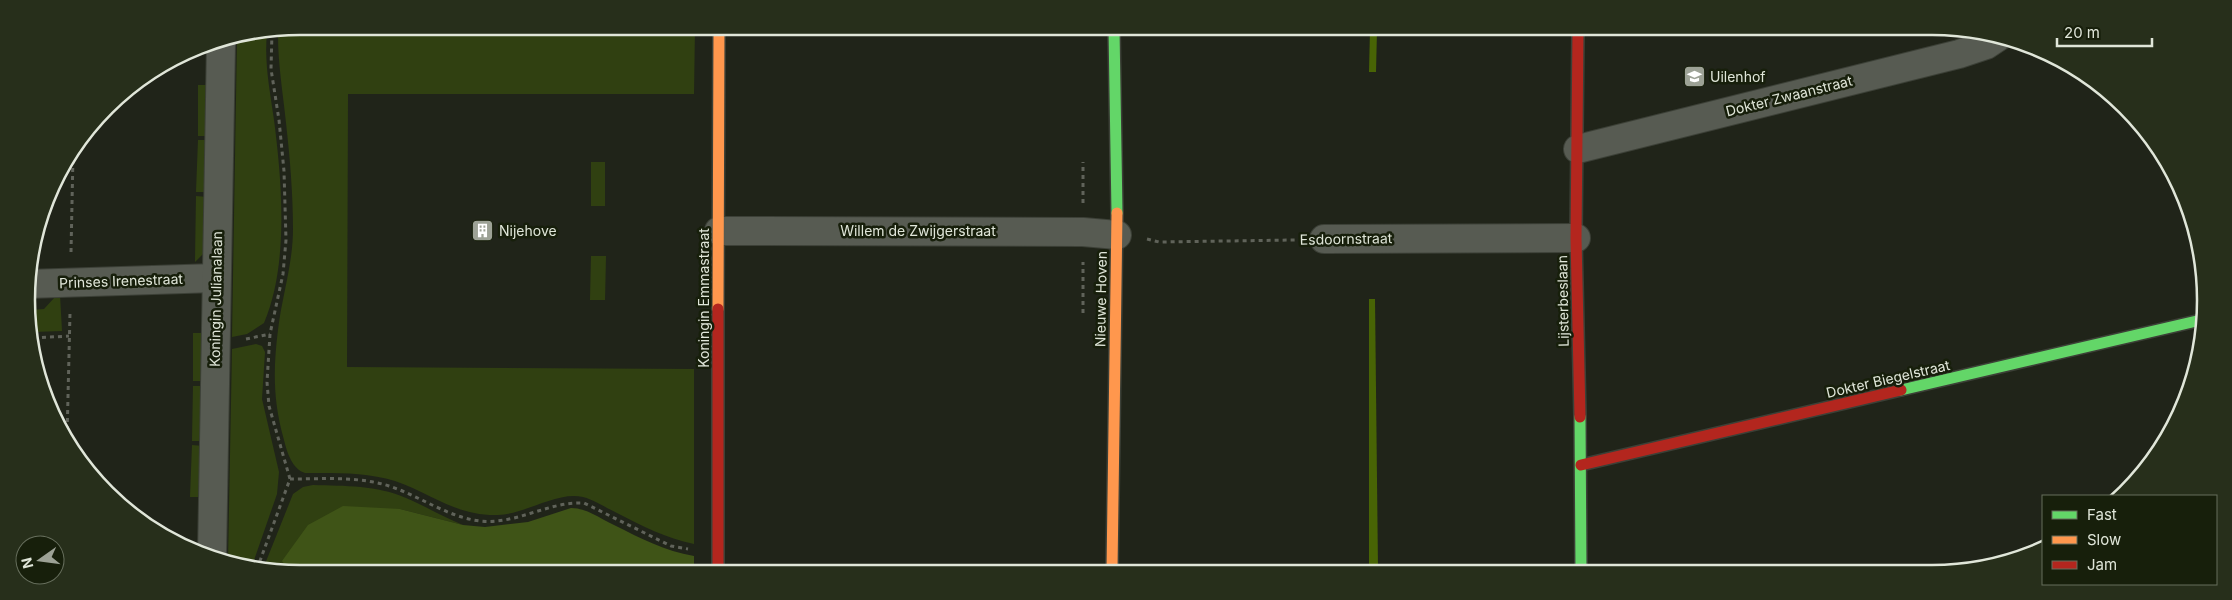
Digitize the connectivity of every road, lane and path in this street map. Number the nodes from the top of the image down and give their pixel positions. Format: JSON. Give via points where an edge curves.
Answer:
{"nodes":[{"id":1,"x":719,"y":35,"type":"edge"},
{"id":2,"x":1114,"y":35,"type":"edge"},
{"id":3,"x":1578,"y":35,"type":"edge"},
{"id":4,"x":272,"y":37,"type":"edge"},
{"id":5,"x":1991,"y":42,"type":"edge"},
{"id":6,"x":221,"y":47,"type":"edge"},
{"id":7,"x":1578,"y":149,"type":"junction"},
{"id":8,"x":1083,"y":154,"type":"dead end"},
{"id":9,"x":719,"y":231,"type":"junction"},
{"id":10,"x":1083,"y":232,"type":"junction"},
{"id":11,"x":1117,"y":235,"type":"junction"},
{"id":12,"x":1576,"y":238,"type":"junction"},
{"id":13,"x":1324,"y":239,"type":"joint"},
{"id":14,"x":216,"y":278,"type":"junction"},
{"id":15,"x":36,"y":284,"type":"edge"},
{"id":16,"x":1083,"y":321,"type":"dead end"},
{"id":17,"x":2196,"y":321,"type":"edge"},
{"id":18,"x":70,"y":336,"type":"dead end"},
{"id":19,"x":37,"y":338,"type":"edge"},
{"id":20,"x":1581,"y":465,"type":"junction"},
{"id":21,"x":290,"y":480,"type":"junction"},
{"id":22,"x":212,"y":550,"type":"edge"},
{"id":23,"x":718,"y":550,"type":"junction"},
{"id":24,"x":259,"y":562,"type":"edge"},
{"id":25,"x":718,"y":565,"type":"edge"},
{"id":26,"x":1112,"y":565,"type":"edge"},
{"id":27,"x":1581,"y":565,"type":"edge"}],
"edges":[{"from":1,"to":9,"type":"street","name":"Koningin Emmastraat"},
{"from":2,"to":11,"type":"street","name":"Nieuwe Hoven"},
{"from":3,"to":7,"type":"street","name":"Lijsterbeslaan"},
{"from":4,"to":21,"type":"path","via":[[271,70],[284,171],[286,240],[283,274],[270,334],[267,382],[269,406]]},
{"from":5,"to":7,"type":"street","name":"Dokter Zwaanstraat","via":[[1959,54]]},
{"from":6,"to":14,"type":"street","name":"Koningin Julianalaan"},
{"from":7,"to":12,"type":"street","name":"Lijsterbeslaan"},
{"from":8,"to":10,"type":"path"},
{"from":9,"to":10,"type":"street","name":"Willem de Zwijgerstraat"},
{"from":9,"to":23,"type":"street","name":"Koningin Emmastraat"},
{"from":10,"to":11,"type":"street","name":"Willem de Zwijgerstraat"},
{"from":10,"to":16,"type":"path"},
{"from":11,"to":13,"type":"path","name":"Esdoornstraat","via":[[1159,242]]},
{"from":11,"to":26,"type":"street","name":"Nieuwe Hoven"},
{"from":12,"to":13,"type":"street","name":"Esdoornstraat"},
{"from":12,"to":20,"type":"street","name":"Lijsterbeslaan"},
{"from":14,"to":15,"type":"street","name":"Prinses Irenestraat"},
{"from":14,"to":22,"type":"street","name":"Koningin Julianalaan"},
{"from":17,"to":20,"type":"street","name":"Dokter Biegelstraat"},
{"from":18,"to":19,"type":"path"},
{"from":20,"to":27,"type":"street","name":"Lijsterbeslaan"},
{"from":21,"to":23,"type":"path","via":[[364,480],[417,497],[446,512],[483,521],[525,516],[570,502],[584,504],[671,546]]},
{"from":21,"to":24,"type":"path"},
{"from":23,"to":25,"type":"street","name":"Koningin Emmastraat"}]}
